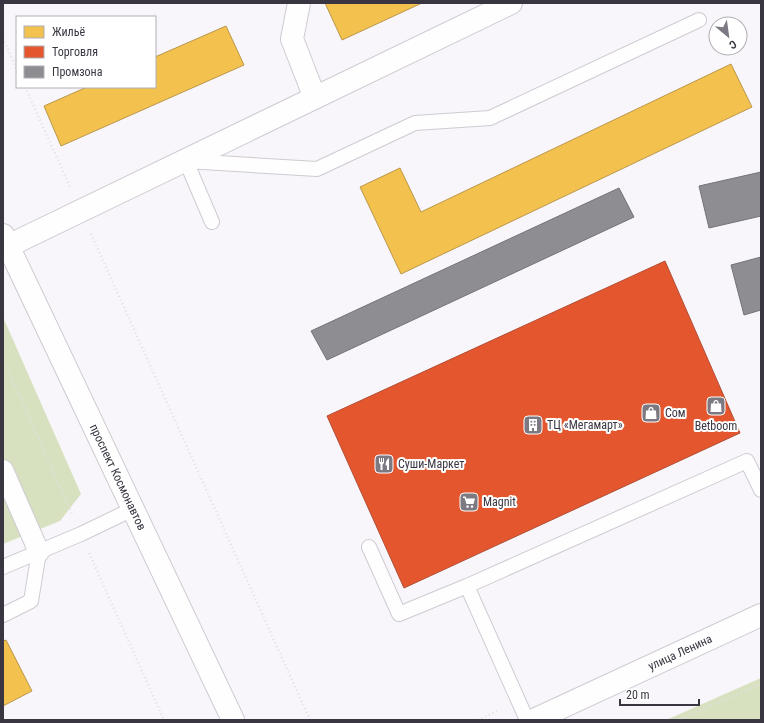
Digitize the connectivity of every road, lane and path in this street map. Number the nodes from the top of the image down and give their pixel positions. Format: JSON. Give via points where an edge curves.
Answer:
{"nodes":[{"id":1,"x":299,"y":3,"type":"edge"},
{"id":2,"x":511,"y":3,"type":"edge"},
{"id":3,"x":699,"y":20,"type":"dead end"},
{"id":4,"x":3,"y":38,"type":"edge"},
{"id":5,"x":16,"y":68,"type":"edge"},
{"id":6,"x":25,"y":88,"type":"edge"},
{"id":7,"x":315,"y":98,"type":"junction"},
{"id":8,"x":186,"y":161,"type":"junction"},
{"id":9,"x":81,"y":212,"type":"junction"},
{"id":10,"x":212,"y":222,"type":"dead end"},
{"id":11,"x":6,"y":241,"type":"edge"},
{"id":12,"x":3,"y":470,"type":"edge"},
{"id":13,"x":761,"y":490,"type":"edge"},
{"id":14,"x":133,"y":509,"type":"junction"},
{"id":15,"x":369,"y":547,"type":"dead end"},
{"id":16,"x":39,"y":552,"type":"junction"},
{"id":17,"x":3,"y":567,"type":"edge"},
{"id":18,"x":467,"y":586,"type":"junction"},
{"id":19,"x":3,"y":615,"type":"edge"},
{"id":20,"x":761,"y":615,"type":"edge"},
{"id":21,"x":761,"y":684,"type":"edge"},
{"id":22,"x":233,"y":720,"type":"edge"},
{"id":23,"x":310,"y":720,"type":"edge"},
{"id":24,"x":527,"y":720,"type":"edge"},
{"id":25,"x":534,"y":720,"type":"edge"},
{"id":26,"x":678,"y":720,"type":"edge"}],
"edges":[{"from":1,"to":7,"type":"street","via":[[292,39]]},
{"from":2,"to":7,"type":"street"},
{"from":3,"to":8,"type":"lane","via":[[490,118],[415,122],[317,169]]},
{"from":4,"to":5,"type":"path"},
{"from":6,"to":9,"type":"path"},
{"from":7,"to":8,"type":"street"},
{"from":8,"to":9,"type":"street"},
{"from":8,"to":10,"type":"lane"},
{"from":9,"to":11,"type":"street"},
{"from":9,"to":23,"type":"path"},
{"from":11,"to":14,"type":"street","name":"проспект Космонавтов"},
{"from":12,"to":16,"type":"street"},
{"from":13,"to":18,"type":"lane","via":[[747,461]]},
{"from":14,"to":16,"type":"lane"},
{"from":14,"to":22,"type":"street","name":"проспект Космонавтов"},
{"from":15,"to":18,"type":"lane","via":[[399,614]]},
{"from":16,"to":17,"type":"lane"},
{"from":16,"to":19,"type":"lane","via":[[31,601]]},
{"from":18,"to":24,"type":"lane"},
{"from":20,"to":25,"type":"street","name":"улица Ленина"},
{"from":21,"to":26,"type":"path"}]}
